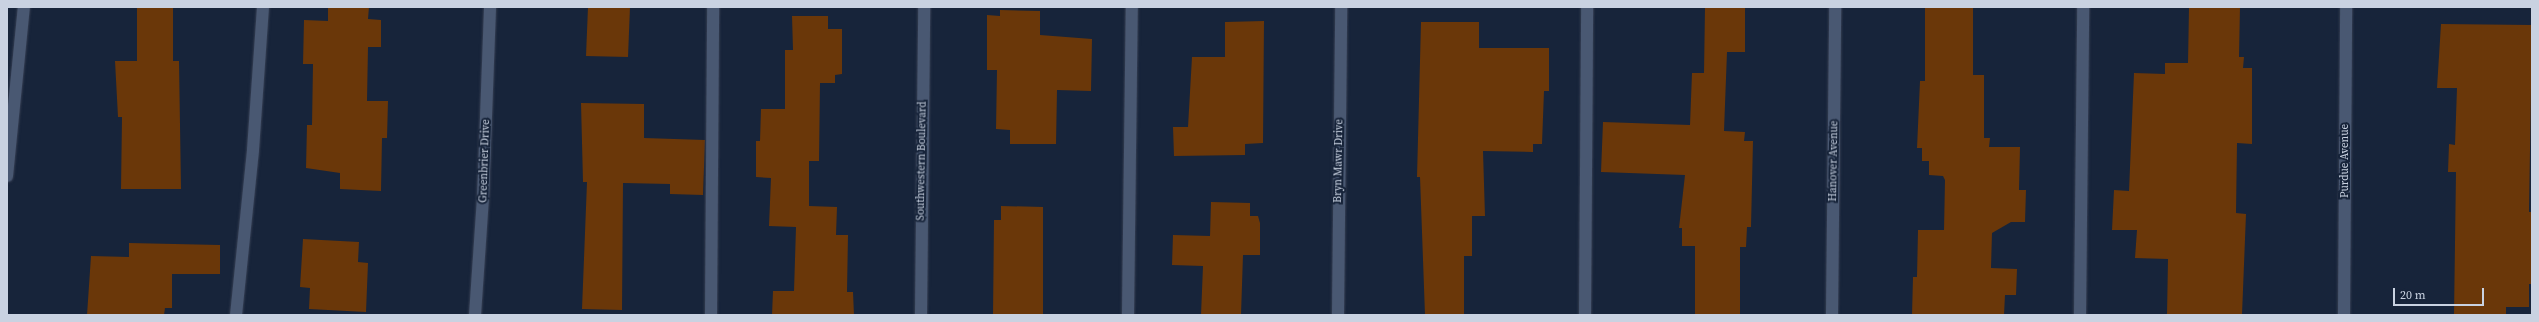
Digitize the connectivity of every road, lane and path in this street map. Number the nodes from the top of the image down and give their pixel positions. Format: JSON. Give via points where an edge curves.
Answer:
{"nodes":[{"id":1,"x":24,"y":7,"type":"edge"},
{"id":2,"x":263,"y":7,"type":"edge"},
{"id":3,"x":490,"y":7,"type":"edge"},
{"id":4,"x":713,"y":7,"type":"edge"},
{"id":5,"x":924,"y":7,"type":"edge"},
{"id":6,"x":1132,"y":7,"type":"edge"},
{"id":7,"x":1341,"y":7,"type":"edge"},
{"id":8,"x":1587,"y":7,"type":"edge"},
{"id":9,"x":1835,"y":7,"type":"edge"},
{"id":10,"x":2084,"y":7,"type":"edge"},
{"id":11,"x":2346,"y":7,"type":"edge"},
{"id":12,"x":7,"y":176,"type":"edge"},
{"id":13,"x":236,"y":315,"type":"edge"},
{"id":14,"x":474,"y":315,"type":"edge"},
{"id":15,"x":710,"y":315,"type":"edge"},
{"id":16,"x":920,"y":315,"type":"edge"},
{"id":17,"x":1128,"y":315,"type":"edge"},
{"id":18,"x":1338,"y":315,"type":"edge"},
{"id":19,"x":1585,"y":315,"type":"edge"},
{"id":20,"x":1832,"y":315,"type":"edge"},
{"id":21,"x":2080,"y":315,"type":"edge"},
{"id":22,"x":2344,"y":315,"type":"edge"}],
"edges":[{"from":1,"to":12,"type":"street"},
{"from":2,"to":13,"type":"street","via":[[253,150]]},
{"from":3,"to":14,"type":"street","name":"Greenbrier Drive","via":[[483,200]]},
{"from":4,"to":15,"type":"street"},
{"from":5,"to":16,"type":"street","name":"Southwestern Boulevard"},
{"from":6,"to":17,"type":"street"},
{"from":7,"to":18,"type":"street","name":"Bryn Mawr Drive"},
{"from":8,"to":19,"type":"street"},
{"from":9,"to":20,"type":"street","name":"Hanover Avenue"},
{"from":10,"to":21,"type":"street"},
{"from":11,"to":22,"type":"street","name":"Purdue Avenue"}]}
